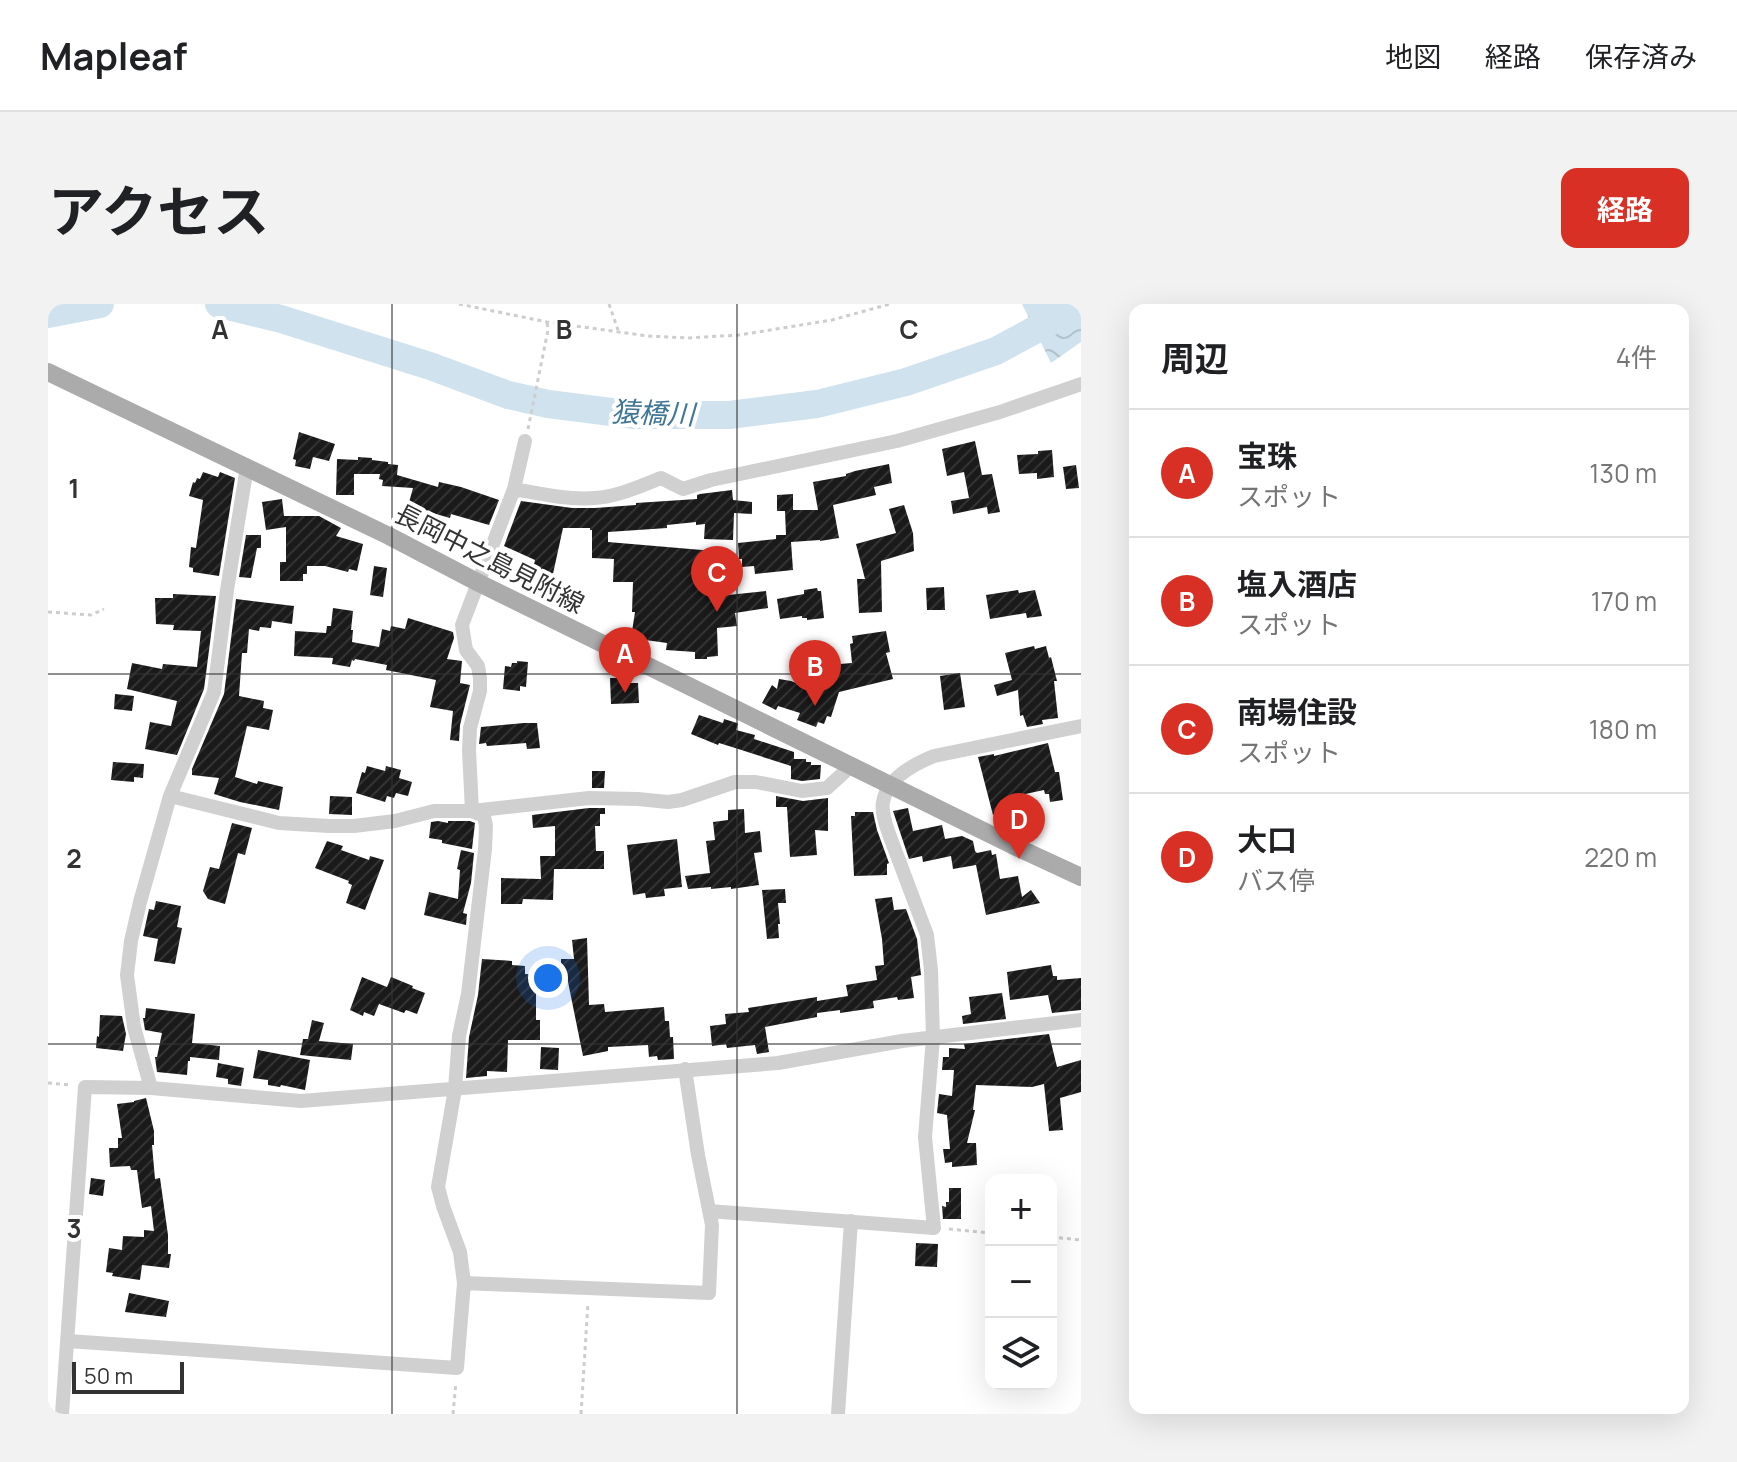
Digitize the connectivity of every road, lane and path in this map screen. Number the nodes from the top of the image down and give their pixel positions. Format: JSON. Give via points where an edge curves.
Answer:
{"nodes":[{"id":1,"x":459,"y":304,"type":"edge"},
{"id":2,"x":609,"y":304,"type":"edge"},
{"id":3,"x":890,"y":304,"type":"edge"},
{"id":4,"x":880,"y":305,"type":"edge"},
{"id":5,"x":547,"y":322,"type":"junction"},
{"id":6,"x":618,"y":330,"type":"junction"},
{"id":7,"x":48,"y":372,"type":"edge"},
{"id":8,"x":1081,"y":384,"type":"edge"},
{"id":9,"x":525,"y":441,"type":"joint"},
{"id":10,"x":247,"y":467,"type":"junction"},
{"id":11,"x":514,"y":489,"type":"junction"},
{"id":12,"x":479,"y":583,"type":"junction"},
{"id":13,"x":104,"y":609,"type":"dead end"},
{"id":14,"x":48,"y":612,"type":"edge"},
{"id":15,"x":1081,"y":726,"type":"edge"},
{"id":16,"x":851,"y":766,"type":"junction"},
{"id":17,"x":891,"y":785,"type":"junction"},
{"id":18,"x":170,"y":796,"type":"junction"},
{"id":19,"x":472,"y":811,"type":"junction"},
{"id":20,"x":1081,"y":877,"type":"edge"},
{"id":21,"x":1081,"y":1020,"type":"edge"},
{"id":22,"x":933,"y":1038,"type":"junction"},
{"id":23,"x":685,"y":1069,"type":"junction"},
{"id":24,"x":48,"y":1083,"type":"edge"},
{"id":25,"x":85,"y":1087,"type":"junction"},
{"id":26,"x":151,"y":1088,"type":"junction"},
{"id":27,"x":455,"y":1089,"type":"junction"},
{"id":28,"x":709,"y":1211,"type":"junction"},
{"id":29,"x":851,"y":1221,"type":"junction"},
{"id":30,"x":934,"y":1228,"type":"junction"},
{"id":31,"x":985,"y":1232,"type":"edge"},
{"id":32,"x":1057,"y":1238,"type":"edge"},
{"id":33,"x":1081,"y":1240,"type":"edge"},
{"id":34,"x":464,"y":1283,"type":"junction"},
{"id":35,"x":588,"y":1287,"type":"junction"},
{"id":36,"x":68,"y":1341,"type":"junction"},
{"id":37,"x":457,"y":1368,"type":"junction"},
{"id":38,"x":62,"y":1414,"type":"edge"},
{"id":39,"x":453,"y":1414,"type":"edge"},
{"id":40,"x":581,"y":1414,"type":"edge"},
{"id":41,"x":838,"y":1414,"type":"edge"}],
"edges":[{"from":1,"to":5,"type":"path"},
{"from":2,"to":6,"type":"path"},
{"from":3,"to":4,"type":"path"},
{"from":4,"to":6,"type":"path","via":[[832,320],[739,335],[688,338]]},
{"from":5,"to":6,"type":"path"},
{"from":5,"to":9,"type":"path"},
{"from":7,"to":10,"type":"main road","name":"長岡中之島見附線"},
{"from":8,"to":11,"type":"street","via":[[897,441],[683,489],[661,478],[597,498]]},
{"from":9,"to":11,"type":"street"},
{"from":10,"to":12,"type":"main road","name":"長岡中之島見附線"},
{"from":10,"to":18,"type":"street","via":[[214,692]]},
{"from":11,"to":12,"type":"street"},
{"from":12,"to":16,"type":"main road","name":"長岡中之島見附線"},
{"from":12,"to":19,"type":"street","via":[[462,625],[466,650],[480,678],[470,728]]},
{"from":13,"to":14,"type":"path","via":[[91,615]]},
{"from":15,"to":17,"type":"street","via":[[934,756]]},
{"from":16,"to":17,"type":"main road","name":"長岡中之島見附線"},
{"from":16,"to":19,"type":"street","via":[[827,788],[802,791],[735,782],[668,802],[589,798]]},
{"from":17,"to":20,"type":"main road","name":"長岡中之島見附線"},
{"from":17,"to":22,"type":"street","via":[[883,802],[884,818],[927,935]]},
{"from":18,"to":19,"type":"street","via":[[307,826],[354,826],[434,811]]},
{"from":18,"to":26,"type":"street","via":[[140,902],[127,975]]},
{"from":19,"to":27,"type":"street","via":[[484,816],[485,849]]},
{"from":21,"to":22,"type":"street"},
{"from":22,"to":23,"type":"street","via":[[778,1063]]},
{"from":22,"to":30,"type":"street","via":[[925,1137]]},
{"from":23,"to":27,"type":"street"},
{"from":23,"to":28,"type":"street"},
{"from":24,"to":25,"type":"path"},
{"from":25,"to":26,"type":"street"},
{"from":25,"to":36,"type":"street"},
{"from":26,"to":27,"type":"street","via":[[301,1101]]},
{"from":27,"to":34,"type":"street","via":[[438,1187],[460,1252]]},
{"from":28,"to":29,"type":"street"},
{"from":28,"to":35,"type":"street","via":[[709,1293]]},
{"from":29,"to":30,"type":"street"},
{"from":29,"to":41,"type":"street"},
{"from":30,"to":31,"type":"path"},
{"from":32,"to":33,"type":"path"},
{"from":34,"to":35,"type":"street"},
{"from":34,"to":37,"type":"street"},
{"from":35,"to":40,"type":"path"},
{"from":36,"to":37,"type":"street"},
{"from":36,"to":38,"type":"street"},
{"from":37,"to":39,"type":"path"}]}
